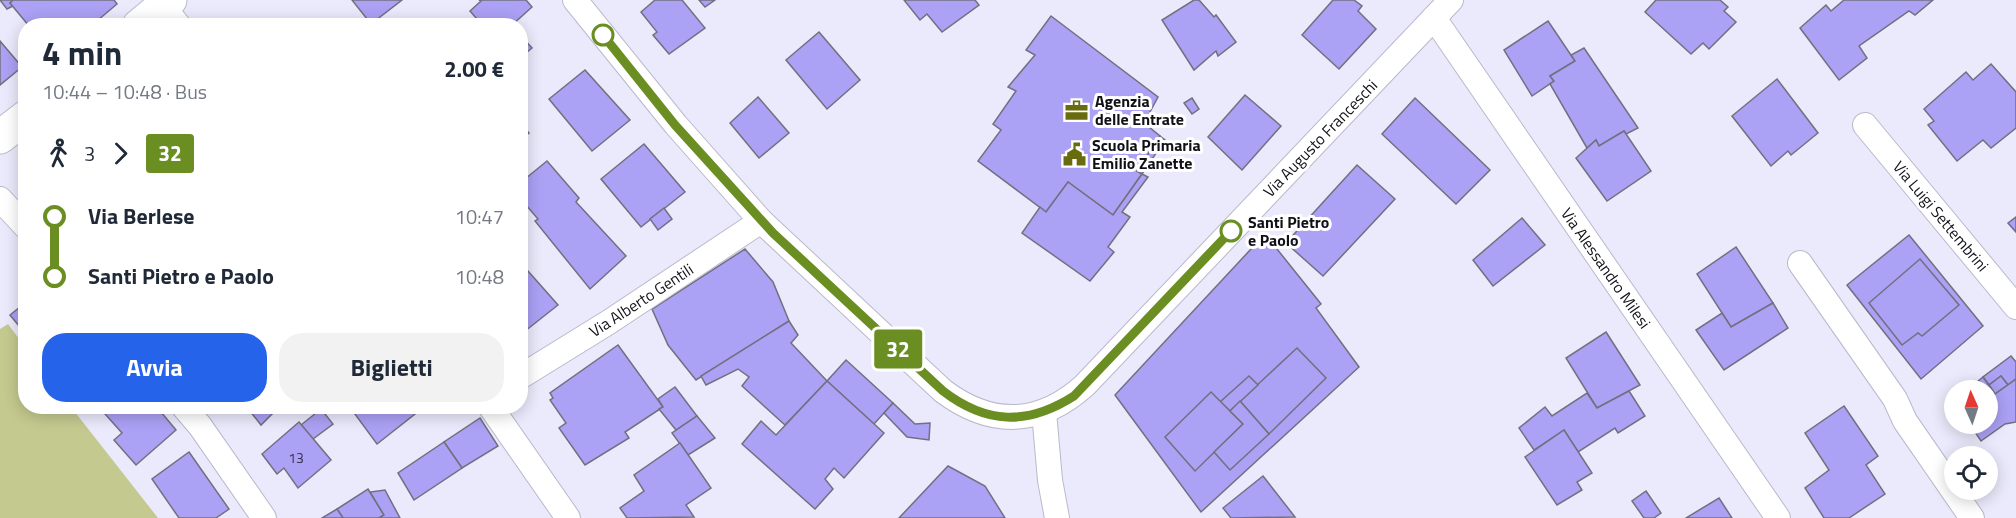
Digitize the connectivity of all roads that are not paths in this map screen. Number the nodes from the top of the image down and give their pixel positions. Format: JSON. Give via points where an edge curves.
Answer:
{"nodes":[{"id":1,"x":575,"y":0,"type":"edge"},
{"id":2,"x":1451,"y":0,"type":"edge"},
{"id":3,"x":1434,"y":18,"type":"junction"},
{"id":4,"x":18,"y":123,"type":"edge"},
{"id":5,"x":1865,"y":124,"type":"dead end"},
{"id":6,"x":0,"y":137,"type":"edge"},
{"id":7,"x":0,"y":199,"type":"edge"},
{"id":8,"x":18,"y":218,"type":"edge"},
{"id":9,"x":761,"y":221,"type":"junction"},
{"id":10,"x":1800,"y":263,"type":"dead end"},
{"id":11,"x":2016,"y":307,"type":"edge"},
{"id":12,"x":528,"y":372,"type":"edge"},
{"id":13,"x":190,"y":414,"type":"edge"},
{"id":14,"x":496,"y":414,"type":"edge"},
{"id":15,"x":1036,"y":414,"type":"junction"},
{"id":16,"x":264,"y":518,"type":"edge"},
{"id":17,"x":568,"y":518,"type":"edge"},
{"id":18,"x":1057,"y":518,"type":"edge"},
{"id":19,"x":1778,"y":518,"type":"edge"},
{"id":20,"x":1972,"y":518,"type":"edge"}],
"edges":[{"from":1,"to":9,"type":"street","via":[[675,125]]},
{"from":2,"to":3,"type":"street","name":"Via Augusto Franceschi"},
{"from":3,"to":15,"type":"street","name":"Via Augusto Franceschi","via":[[1086,385],[1059,405]]},
{"from":3,"to":19,"type":"street","name":"Via Alessandro Milesi"},
{"from":4,"to":6,"type":"street"},
{"from":5,"to":11,"type":"street","name":"Via Luigi Settembrini"},
{"from":7,"to":8,"type":"street"},
{"from":9,"to":12,"type":"street","name":"Via Alberto Gentili"},
{"from":9,"to":15,"type":"street","via":[[960,404],[991,416]]},
{"from":10,"to":20,"type":"street"},
{"from":13,"to":16,"type":"street"},
{"from":14,"to":17,"type":"street"},
{"from":15,"to":18,"type":"street"}]}
